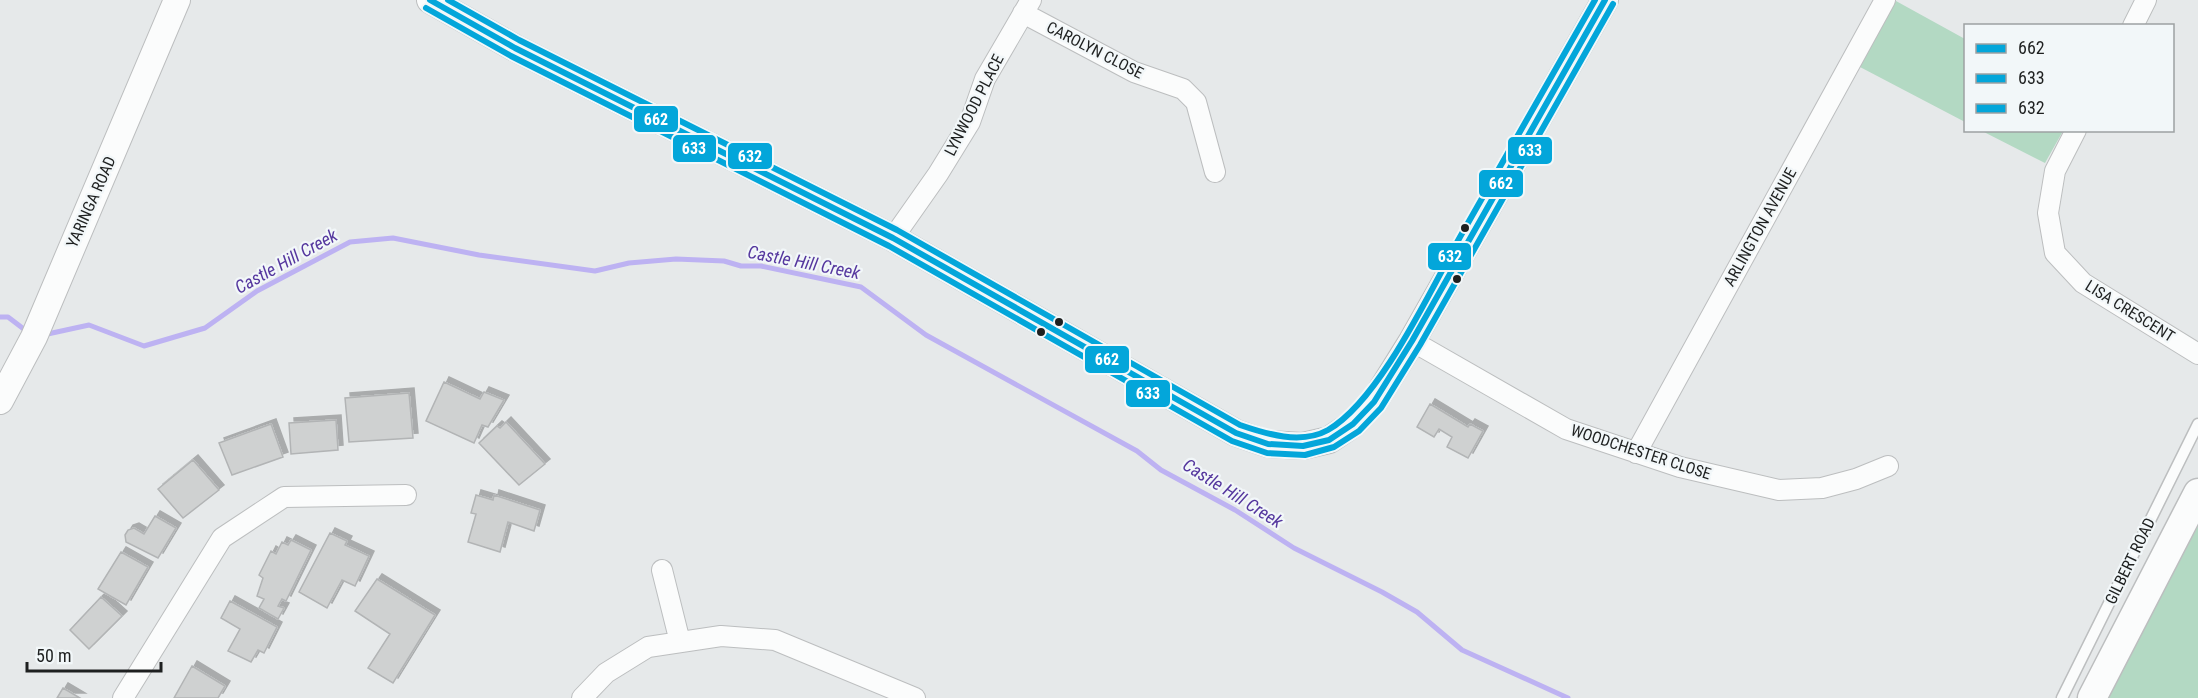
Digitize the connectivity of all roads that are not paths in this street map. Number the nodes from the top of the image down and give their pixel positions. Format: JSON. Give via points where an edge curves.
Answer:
{"nodes":[{"id":1,"x":177,"y":0,"type":"edge"},
{"id":2,"x":429,"y":0,"type":"edge"},
{"id":3,"x":1605,"y":0,"type":"edge"},
{"id":4,"x":1885,"y":0,"type":"edge"},
{"id":5,"x":2146,"y":0,"type":"edge"},
{"id":6,"x":1027,"y":7,"type":"edge"},
{"id":7,"x":2134,"y":24,"type":"edge"},
{"id":8,"x":2075,"y":132,"type":"edge"},
{"id":9,"x":1215,"y":172,"type":"dead end"},
{"id":10,"x":893,"y":238,"type":"junction"},
{"id":11,"x":1412,"y":341,"type":"junction"},
{"id":12,"x":2198,"y":354,"type":"edge"},
{"id":13,"x":0,"y":401,"type":"edge"},
{"id":14,"x":2198,"y":424,"type":"edge"},
{"id":15,"x":1636,"y":453,"type":"junction"},
{"id":16,"x":1887,"y":466,"type":"dead end"},
{"id":17,"x":2198,"y":493,"type":"edge"},
{"id":18,"x":406,"y":495,"type":"dead end"},
{"id":19,"x":662,"y":570,"type":"dead end"},
{"id":20,"x":680,"y":642,"type":"junction"},
{"id":21,"x":123,"y":698,"type":"edge"},
{"id":22,"x":582,"y":698,"type":"edge"},
{"id":23,"x":915,"y":698,"type":"edge"},
{"id":24,"x":2062,"y":698,"type":"edge"},
{"id":25,"x":2092,"y":698,"type":"edge"}],
"edges":[{"from":1,"to":13,"type":"street","name":"YARINGA ROAD","via":[[34,337]]},
{"from":2,"to":10,"type":"street","via":[[525,53]]},
{"from":3,"to":11,"type":"street"},
{"from":4,"to":15,"type":"street","name":"ARLINGTON AVENUE"},
{"from":5,"to":7,"type":"street"},
{"from":6,"to":9,"type":"street","name":"CAROLYN CLOSE","via":[[1134,72],[1184,89],[1196,102]]},
{"from":6,"to":10,"type":"street","name":"LYNWOOD PLACE","via":[[985,79],[970,122]]},
{"from":8,"to":12,"type":"street","name":"LISA CRESCENT","via":[[2055,171],[2048,213],[2055,253],[2083,283]]},
{"from":10,"to":11,"type":"street","via":[[1236,434],[1268,444],[1303,446],[1329,440],[1353,424],[1374,402]]},
{"from":11,"to":15,"type":"street","name":"WOODCHESTER CLOSE","via":[[1566,429]]},
{"from":14,"to":24,"type":"lane","name":"GILBERT ROAD"},
{"from":15,"to":16,"type":"street","name":"WOODCHESTER CLOSE","via":[[1779,490],[1822,488]]},
{"from":17,"to":25,"type":"main road","name":"GILBERT ROAD"},
{"from":18,"to":21,"type":"street","via":[[284,497],[222,538]]},
{"from":19,"to":20,"type":"street"},
{"from":20,"to":22,"type":"street","via":[[648,647],[606,673]]},
{"from":20,"to":23,"type":"street","via":[[721,636],[775,640]]}]}
